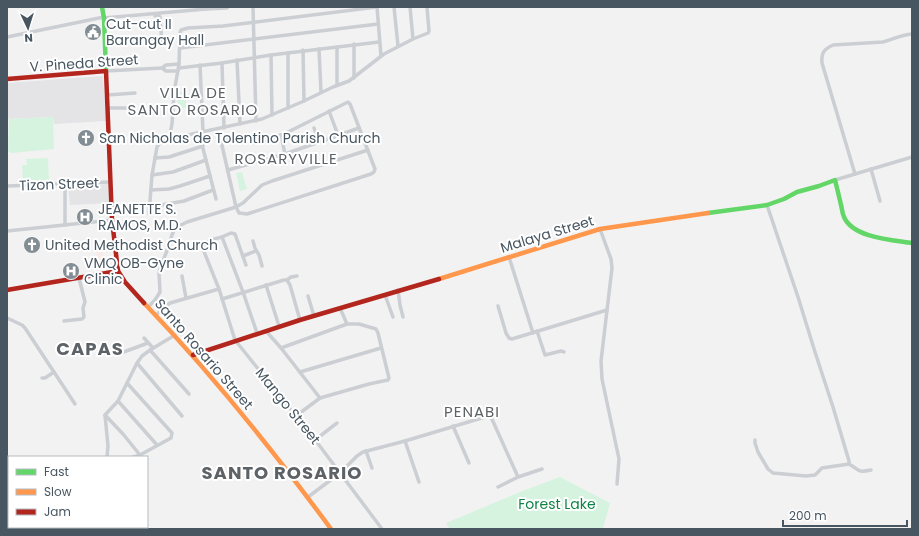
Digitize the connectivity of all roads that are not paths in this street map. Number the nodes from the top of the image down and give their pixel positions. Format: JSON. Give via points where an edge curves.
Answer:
{"nodes":[{"id":1,"x":102,"y":7,"type":"edge"},
{"id":2,"x":228,"y":7,"type":"edge"},
{"id":3,"x":253,"y":7,"type":"edge"},
{"id":4,"x":377,"y":7,"type":"edge"},
{"id":5,"x":394,"y":7,"type":"edge"},
{"id":6,"x":410,"y":7,"type":"edge"},
{"id":7,"x":427,"y":7,"type":"edge"},
{"id":8,"x":206,"y":8,"type":"edge"},
{"id":9,"x":151,"y":14,"type":"junction"},
{"id":10,"x":104,"y":17,"type":"junction"},
{"id":11,"x":254,"y":22,"type":"junction"},
{"id":12,"x":378,"y":24,"type":"junction"},
{"id":13,"x":912,"y":34,"type":"edge"},
{"id":14,"x":7,"y":37,"type":"edge"},
{"id":15,"x":254,"y":38,"type":"junction"},
{"id":16,"x":414,"y":39,"type":"junction"},
{"id":17,"x":379,"y":42,"type":"junction"},
{"id":18,"x":162,"y":44,"type":"dead end"},
{"id":19,"x":354,"y":44,"type":"junction"},
{"id":20,"x":398,"y":46,"type":"junction"},
{"id":21,"x":336,"y":47,"type":"junction"},
{"id":22,"x":180,"y":48,"type":"junction"},
{"id":23,"x":319,"y":49,"type":"junction"},
{"id":24,"x":303,"y":50,"type":"junction"},
{"id":25,"x":288,"y":53,"type":"junction"},
{"id":26,"x":271,"y":54,"type":"junction"},
{"id":27,"x":381,"y":56,"type":"junction"},
{"id":28,"x":254,"y":57,"type":"junction"},
{"id":29,"x":237,"y":60,"type":"junction"},
{"id":30,"x":222,"y":63,"type":"junction"},
{"id":31,"x":200,"y":66,"type":"junction"},
{"id":32,"x":178,"y":67,"type":"junction"},
{"id":33,"x":162,"y":68,"type":"junction"},
{"id":34,"x":106,"y":71,"type":"junction"},
{"id":35,"x":354,"y":78,"type":"junction"},
{"id":36,"x":7,"y":79,"type":"edge"},
{"id":37,"x":337,"y":85,"type":"junction"},
{"id":38,"x":321,"y":92,"type":"junction"},
{"id":39,"x":135,"y":93,"type":"dead end"},
{"id":40,"x":107,"y":95,"type":"junction"},
{"id":41,"x":304,"y":101,"type":"junction"},
{"id":42,"x":108,"y":108,"type":"junction"},
{"id":43,"x":131,"y":108,"type":"dead end"},
{"id":44,"x":288,"y":108,"type":"junction"},
{"id":45,"x":329,"y":111,"type":"junction"},
{"id":46,"x":272,"y":115,"type":"junction"},
{"id":47,"x":256,"y":121,"type":"junction"},
{"id":48,"x":240,"y":124,"type":"junction"},
{"id":49,"x":224,"y":128,"type":"junction"},
{"id":50,"x":314,"y":128,"type":"dead end"},
{"id":51,"x":359,"y":128,"type":"junction"},
{"id":52,"x":201,"y":132,"type":"junction"},
{"id":53,"x":241,"y":135,"type":"dead end"},
{"id":54,"x":281,"y":135,"type":"junction"},
{"id":55,"x":338,"y":135,"type":"junction"},
{"id":56,"x":169,"y":139,"type":"junction"},
{"id":57,"x":319,"y":142,"type":"junction"},
{"id":58,"x":254,"y":143,"type":"dead end"},
{"id":59,"x":203,"y":146,"type":"junction"},
{"id":60,"x":368,"y":150,"type":"junction"},
{"id":61,"x":285,"y":154,"type":"junction"},
{"id":62,"x":912,"y":157,"type":"edge"},
{"id":63,"x":155,"y":158,"type":"junction"},
{"id":64,"x":206,"y":160,"type":"junction"},
{"id":65,"x":871,"y":169,"type":"junction"},
{"id":66,"x":228,"y":170,"type":"junction"},
{"id":67,"x":855,"y":174,"type":"junction"},
{"id":68,"x":152,"y":175,"type":"junction"},
{"id":69,"x":210,"y":176,"type":"junction"},
{"id":70,"x":835,"y":180,"type":"junction"},
{"id":71,"x":110,"y":182,"type":"junction"},
{"id":72,"x":65,"y":184,"type":"junction"},
{"id":73,"x":7,"y":186,"type":"edge"},
{"id":74,"x":151,"y":190,"type":"junction"},
{"id":75,"x":213,"y":190,"type":"junction"},
{"id":76,"x":216,"y":199,"type":"dead end"},
{"id":77,"x":880,"y":201,"type":"dead end"},
{"id":78,"x":767,"y":205,"type":"junction"},
{"id":79,"x":150,"y":207,"type":"junction"},
{"id":80,"x":236,"y":207,"type":"junction"},
{"id":81,"x":149,"y":214,"type":"dead end"},
{"id":82,"x":112,"y":220,"type":"junction"},
{"id":83,"x":65,"y":225,"type":"junction"},
{"id":84,"x":600,"y":229,"type":"junction"},
{"id":85,"x":7,"y":231,"type":"edge"},
{"id":86,"x":222,"y":237,"type":"junction"},
{"id":87,"x":253,"y":241,"type":"dead end"},
{"id":88,"x":912,"y":243,"type":"edge"},
{"id":89,"x":256,"y":251,"type":"junction"},
{"id":90,"x":243,"y":256,"type":"junction"},
{"id":91,"x":509,"y":257,"type":"junction"},
{"id":92,"x":149,"y":262,"type":"dead end"},
{"id":93,"x":246,"y":265,"type":"dead end"},
{"id":94,"x":161,"y":266,"type":"junction"},
{"id":95,"x":262,"y":266,"type":"dead end"},
{"id":96,"x":118,"y":271,"type":"junction"},
{"id":97,"x":182,"y":276,"type":"dead end"},
{"id":98,"x":297,"y":276,"type":"dead end"},
{"id":99,"x":79,"y":278,"type":"junction"},
{"id":100,"x":287,"y":280,"type":"junction"},
{"id":101,"x":266,"y":285,"type":"junction"},
{"id":102,"x":219,"y":289,"type":"junction"},
{"id":103,"x":7,"y":290,"type":"edge"},
{"id":104,"x":398,"y":290,"type":"junction"},
{"id":105,"x":243,"y":292,"type":"junction"},
{"id":106,"x":385,"y":294,"type":"junction"},
{"id":107,"x":308,"y":296,"type":"dead end"},
{"id":108,"x":186,"y":298,"type":"junction"},
{"id":109,"x":222,"y":298,"type":"junction"},
{"id":110,"x":149,"y":306,"type":"junction"},
{"id":111,"x":498,"y":306,"type":"dead end"},
{"id":112,"x":340,"y":308,"type":"junction"},
{"id":113,"x":607,"y":310,"type":"junction"},
{"id":114,"x":156,"y":315,"type":"junction"},
{"id":115,"x":314,"y":316,"type":"junction"},
{"id":116,"x":393,"y":317,"type":"dead end"},
{"id":117,"x":403,"y":317,"type":"dead end"},
{"id":118,"x":7,"y":318,"type":"edge"},
{"id":119,"x":300,"y":320,"type":"junction"},
{"id":120,"x":64,"y":321,"type":"dead end"},
{"id":121,"x":347,"y":324,"type":"junction"},
{"id":122,"x":279,"y":326,"type":"junction"},
{"id":123,"x":266,"y":331,"type":"junction"},
{"id":124,"x":535,"y":332,"type":"junction"},
{"id":125,"x":257,"y":333,"type":"junction"},
{"id":126,"x":175,"y":335,"type":"junction"},
{"id":127,"x":144,"y":338,"type":"dead end"},
{"id":128,"x":235,"y":340,"type":"junction"},
{"id":129,"x":148,"y":343,"type":"junction"},
{"id":130,"x":281,"y":348,"type":"junction"},
{"id":131,"x":381,"y":348,"type":"junction"},
{"id":132,"x":152,"y":349,"type":"junction"},
{"id":133,"x":564,"y":352,"type":"dead end"},
{"id":134,"x":121,"y":354,"type":"dead end"},
{"id":135,"x":193,"y":355,"type":"junction"},
{"id":136,"x":137,"y":363,"type":"junction"},
{"id":137,"x":54,"y":372,"type":"junction"},
{"id":138,"x":300,"y":372,"type":"junction"},
{"id":139,"x":42,"y":378,"type":"dead end"},
{"id":140,"x":127,"y":383,"type":"junction"},
{"id":141,"x":189,"y":394,"type":"dead end"},
{"id":142,"x":320,"y":398,"type":"junction"},
{"id":143,"x":118,"y":401,"type":"junction"},
{"id":144,"x":75,"y":404,"type":"dead end"},
{"id":145,"x":105,"y":416,"type":"junction"},
{"id":146,"x":182,"y":416,"type":"dead end"},
{"id":147,"x":296,"y":416,"type":"junction"},
{"id":148,"x":337,"y":423,"type":"dead end"},
{"id":149,"x":453,"y":426,"type":"junction"},
{"id":150,"x":315,"y":440,"type":"junction"},
{"id":151,"x":755,"y":440,"type":"dead end"},
{"id":152,"x":405,"y":441,"type":"junction"},
{"id":153,"x":157,"y":445,"type":"junction"},
{"id":154,"x":366,"y":451,"type":"junction"},
{"id":155,"x":140,"y":455,"type":"junction"},
{"id":156,"x":107,"y":456,"type":"edge"},
{"id":157,"x":136,"y":456,"type":"edge"},
{"id":158,"x":469,"y":463,"type":"dead end"},
{"id":159,"x":848,"y":464,"type":"junction"},
{"id":160,"x":372,"y":468,"type":"dead end"},
{"id":161,"x":542,"y":468,"type":"dead end"},
{"id":162,"x":871,"y":470,"type":"dead end"},
{"id":163,"x":340,"y":473,"type":"junction"},
{"id":164,"x":518,"y":477,"type":"junction"},
{"id":165,"x":419,"y":482,"type":"dead end"},
{"id":166,"x":617,"y":484,"type":"dead end"},
{"id":167,"x":498,"y":487,"type":"dead end"},
{"id":168,"x":308,"y":497,"type":"junction"},
{"id":169,"x":331,"y":529,"type":"edge"},
{"id":170,"x":382,"y":529,"type":"edge"}],
"edges":[{"from":1,"to":10,"type":"street"},
{"from":2,"to":8,"type":"street"},
{"from":3,"to":11,"type":"street"},
{"from":4,"to":11,"type":"street"},
{"from":4,"to":12,"type":"street"},
{"from":5,"to":20,"type":"street"},
{"from":6,"to":16,"type":"street"},
{"from":7,"to":16,"type":"street","via":[[429,32]]},
{"from":8,"to":9,"type":"street"},
{"from":9,"to":10,"type":"street"},
{"from":9,"to":18,"type":"street","via":[[160,17]]},
{"from":10,"to":14,"type":"street"},
{"from":10,"to":34,"type":"street"},
{"from":11,"to":15,"type":"street"},
{"from":11,"to":22,"type":"street","via":[[181,30]]},
{"from":12,"to":15,"type":"street"},
{"from":12,"to":17,"type":"street"},
{"from":13,"to":67,"type":"street","via":[[897,36],[883,42],[833,46],[823,52],[822,63]]},
{"from":15,"to":22,"type":"street"},
{"from":15,"to":28,"type":"street"},
{"from":16,"to":20,"type":"street"},
{"from":17,"to":19,"type":"street"},
{"from":17,"to":27,"type":"street"},
{"from":19,"to":21,"type":"street"},
{"from":19,"to":35,"type":"street"},
{"from":20,"to":27,"type":"street"},
{"from":21,"to":23,"type":"street"},
{"from":21,"to":37,"type":"street"},
{"from":22,"to":32,"type":"street"},
{"from":23,"to":24,"type":"street"},
{"from":23,"to":38,"type":"street"},
{"from":24,"to":25,"type":"street"},
{"from":24,"to":41,"type":"street"},
{"from":25,"to":26,"type":"street"},
{"from":25,"to":44,"type":"street"},
{"from":26,"to":28,"type":"street"},
{"from":26,"to":46,"type":"street"},
{"from":27,"to":35,"type":"street"},
{"from":28,"to":29,"type":"street"},
{"from":28,"to":47,"type":"street"},
{"from":29,"to":30,"type":"street"},
{"from":29,"to":48,"type":"street"},
{"from":30,"to":31,"type":"street"},
{"from":30,"to":49,"type":"street"},
{"from":31,"to":32,"type":"street"},
{"from":31,"to":52,"type":"street"},
{"from":32,"to":33,"type":"street","name":"V. Pineda Street","via":[[166,65]]},
{"from":32,"to":33,"type":"street","name":"V. Pineda Street","via":[[166,71]]},
{"from":32,"to":56,"type":"street"},
{"from":33,"to":34,"type":"street","name":"V. Pineda Street"},
{"from":34,"to":36,"type":"street","name":"V. Pineda Street"},
{"from":34,"to":40,"type":"street"},
{"from":35,"to":37,"type":"street"},
{"from":37,"to":38,"type":"street"},
{"from":38,"to":41,"type":"street"},
{"from":39,"to":40,"type":"street"},
{"from":40,"to":42,"type":"street"},
{"from":41,"to":44,"type":"street"},
{"from":42,"to":43,"type":"street"},
{"from":42,"to":71,"type":"street"},
{"from":44,"to":46,"type":"street"},
{"from":45,"to":51,"type":"street","via":[[349,102]]},
{"from":45,"to":54,"type":"street"},
{"from":45,"to":55,"type":"street"},
{"from":46,"to":47,"type":"street"},
{"from":47,"to":48,"type":"street"},
{"from":48,"to":49,"type":"street"},
{"from":49,"to":52,"type":"street"},
{"from":50,"to":57,"type":"street"},
{"from":51,"to":55,"type":"street"},
{"from":51,"to":60,"type":"street"},
{"from":52,"to":56,"type":"street"},
{"from":52,"to":59,"type":"street"},
{"from":53,"to":66,"type":"street","via":[[221,141]]},
{"from":54,"to":58,"type":"street"},
{"from":54,"to":61,"type":"street"},
{"from":55,"to":57,"type":"street"},
{"from":56,"to":63,"type":"street","via":[[158,145]]},
{"from":57,"to":61,"type":"street"},
{"from":59,"to":63,"type":"street","via":[[169,157]]},
{"from":59,"to":64,"type":"street"},
{"from":60,"to":80,"type":"street","via":[[262,185]]},
{"from":60,"to":80,"type":"street","via":[[375,169],[371,174],[247,214],[239,213]]},
{"from":61,"to":66,"type":"street"},
{"from":62,"to":65,"type":"street","name":"Malaya Street"},
{"from":63,"to":68,"type":"street"},
{"from":64,"to":68,"type":"street","via":[[174,172]]},
{"from":64,"to":69,"type":"street"},
{"from":65,"to":67,"type":"street","name":"Malaya Street"},
{"from":65,"to":77,"type":"street"},
{"from":66,"to":80,"type":"street"},
{"from":67,"to":70,"type":"street","name":"Malaya Street"},
{"from":68,"to":74,"type":"street"},
{"from":69,"to":74,"type":"street","via":[[180,186]]},
{"from":69,"to":75,"type":"street"},
{"from":70,"to":78,"type":"street","name":"Malaya Street"},
{"from":70,"to":88,"type":"street","via":[[844,218],[849,224],[870,236]]},
{"from":71,"to":72,"type":"street","name":"Tizon Street"},
{"from":71,"to":82,"type":"street"},
{"from":72,"to":73,"type":"street","name":"Tizon Street"},
{"from":72,"to":83,"type":"street"},
{"from":74,"to":79,"type":"street"},
{"from":75,"to":76,"type":"street"},
{"from":75,"to":79,"type":"street","via":[[184,201]]},
{"from":78,"to":84,"type":"street","name":"Malaya Street"},
{"from":78,"to":159,"type":"street","via":[[833,407]]},
{"from":79,"to":81,"type":"street"},
{"from":80,"to":94,"type":"street","via":[[175,228]]},
{"from":82,"to":83,"type":"street"},
{"from":82,"to":96,"type":"street"},
{"from":83,"to":85,"type":"street"},
{"from":84,"to":91,"type":"street","name":"Malaya Street"},
{"from":84,"to":113,"type":"street","via":[[612,268]]},
{"from":86,"to":90,"type":"street","via":[[235,234]]},
{"from":86,"to":102,"type":"street","via":[[203,246]]},
{"from":86,"to":105,"type":"street"},
{"from":87,"to":89,"type":"street"},
{"from":89,"to":90,"type":"street"},
{"from":89,"to":95,"type":"street"},
{"from":90,"to":93,"type":"street"},
{"from":91,"to":104,"type":"street","name":"Malaya Street"},
{"from":91,"to":124,"type":"street"},
{"from":92,"to":94,"type":"street"},
{"from":94,"to":110,"type":"street","via":[[160,292]]},
{"from":96,"to":99,"type":"street"},
{"from":96,"to":110,"type":"street","name":"Santo Rosario Street"},
{"from":97,"to":108,"type":"street"},
{"from":98,"to":100,"type":"street"},
{"from":99,"to":103,"type":"street"},
{"from":99,"to":120,"type":"street","via":[[85,302],[84,317]]},
{"from":100,"to":101,"type":"street"},
{"from":100,"to":119,"type":"street"},
{"from":101,"to":105,"type":"street"},
{"from":101,"to":122,"type":"street"},
{"from":102,"to":108,"type":"street"},
{"from":102,"to":109,"type":"street"},
{"from":104,"to":106,"type":"street","name":"Malaya Street"},
{"from":104,"to":117,"type":"street"},
{"from":105,"to":109,"type":"street"},
{"from":105,"to":125,"type":"street"},
{"from":106,"to":112,"type":"street","name":"Malaya Street"},
{"from":106,"to":116,"type":"street"},
{"from":107,"to":115,"type":"street"},
{"from":108,"to":114,"type":"street","via":[[166,306]]},
{"from":109,"to":128,"type":"street"},
{"from":110,"to":114,"type":"street","name":"Santo Rosario Street"},
{"from":111,"to":124,"type":"street","via":[[506,334],[510,338]]},
{"from":112,"to":115,"type":"street","name":"Malaya Street"},
{"from":112,"to":121,"type":"street"},
{"from":113,"to":124,"type":"street"},
{"from":113,"to":166,"type":"street","via":[[600,361],[619,458]]},
{"from":114,"to":126,"type":"street","name":"Santo Rosario Street"},
{"from":115,"to":119,"type":"street","name":"Malaya Street"},
{"from":118,"to":137,"type":"street","via":[[25,328]]},
{"from":119,"to":122,"type":"street","name":"Malaya Street"},
{"from":121,"to":130,"type":"street"},
{"from":121,"to":131,"type":"street","via":[[359,324],[376,329]]},
{"from":122,"to":123,"type":"street","name":"Malaya Street"},
{"from":123,"to":125,"type":"street","name":"Malaya Street"},
{"from":123,"to":130,"type":"street"},
{"from":124,"to":133,"type":"street","via":[[545,355]]},
{"from":125,"to":128,"type":"street","name":"Malaya Street"},
{"from":126,"to":132,"type":"street"},
{"from":126,"to":135,"type":"street","name":"Santo Rosario Street"},
{"from":127,"to":129,"type":"street"},
{"from":128,"to":135,"type":"street","name":"Malaya Street"},
{"from":128,"to":147,"type":"street","name":"Mango Street"},
{"from":129,"to":132,"type":"street"},
{"from":129,"to":134,"type":"street"},
{"from":130,"to":138,"type":"street"},
{"from":131,"to":138,"type":"street"},
{"from":131,"to":142,"type":"street","via":[[388,380]]},
{"from":132,"to":136,"type":"street"},
{"from":132,"to":141,"type":"street"},
{"from":135,"to":168,"type":"street","name":"Santo Rosario Street"},
{"from":136,"to":140,"type":"street"},
{"from":136,"to":146,"type":"street"},
{"from":137,"to":139,"type":"street"},
{"from":137,"to":144,"type":"street"},
{"from":138,"to":142,"type":"street"},
{"from":140,"to":143,"type":"street"},
{"from":140,"to":153,"type":"street","via":[[172,434],[171,438]]},
{"from":142,"to":147,"type":"street"},
{"from":143,"to":145,"type":"street"},
{"from":143,"to":153,"type":"street"},
{"from":145,"to":155,"type":"street"},
{"from":145,"to":156,"type":"street"},
{"from":147,"to":150,"type":"street","name":"Mango Street"},
{"from":148,"to":150,"type":"street"},
{"from":149,"to":152,"type":"street"},
{"from":149,"to":158,"type":"street"},
{"from":149,"to":164,"type":"street","via":[[481,417],[491,417]]},
{"from":150,"to":163,"type":"street","name":"Mango Street"},
{"from":151,"to":159,"type":"street","via":[[756,447],[773,473],[816,475],[822,468]]},
{"from":152,"to":154,"type":"street"},
{"from":152,"to":165,"type":"street"},
{"from":153,"to":155,"type":"street"},
{"from":154,"to":160,"type":"street"},
{"from":154,"to":163,"type":"street"},
{"from":155,"to":157,"type":"street"},
{"from":159,"to":162,"type":"street","via":[[859,472]]},
{"from":161,"to":164,"type":"street"},
{"from":163,"to":168,"type":"street"},
{"from":163,"to":170,"type":"street","name":"Mango Street"},
{"from":164,"to":167,"type":"street"},
{"from":168,"to":169,"type":"street","name":"Santo Rosario Street"}]}
